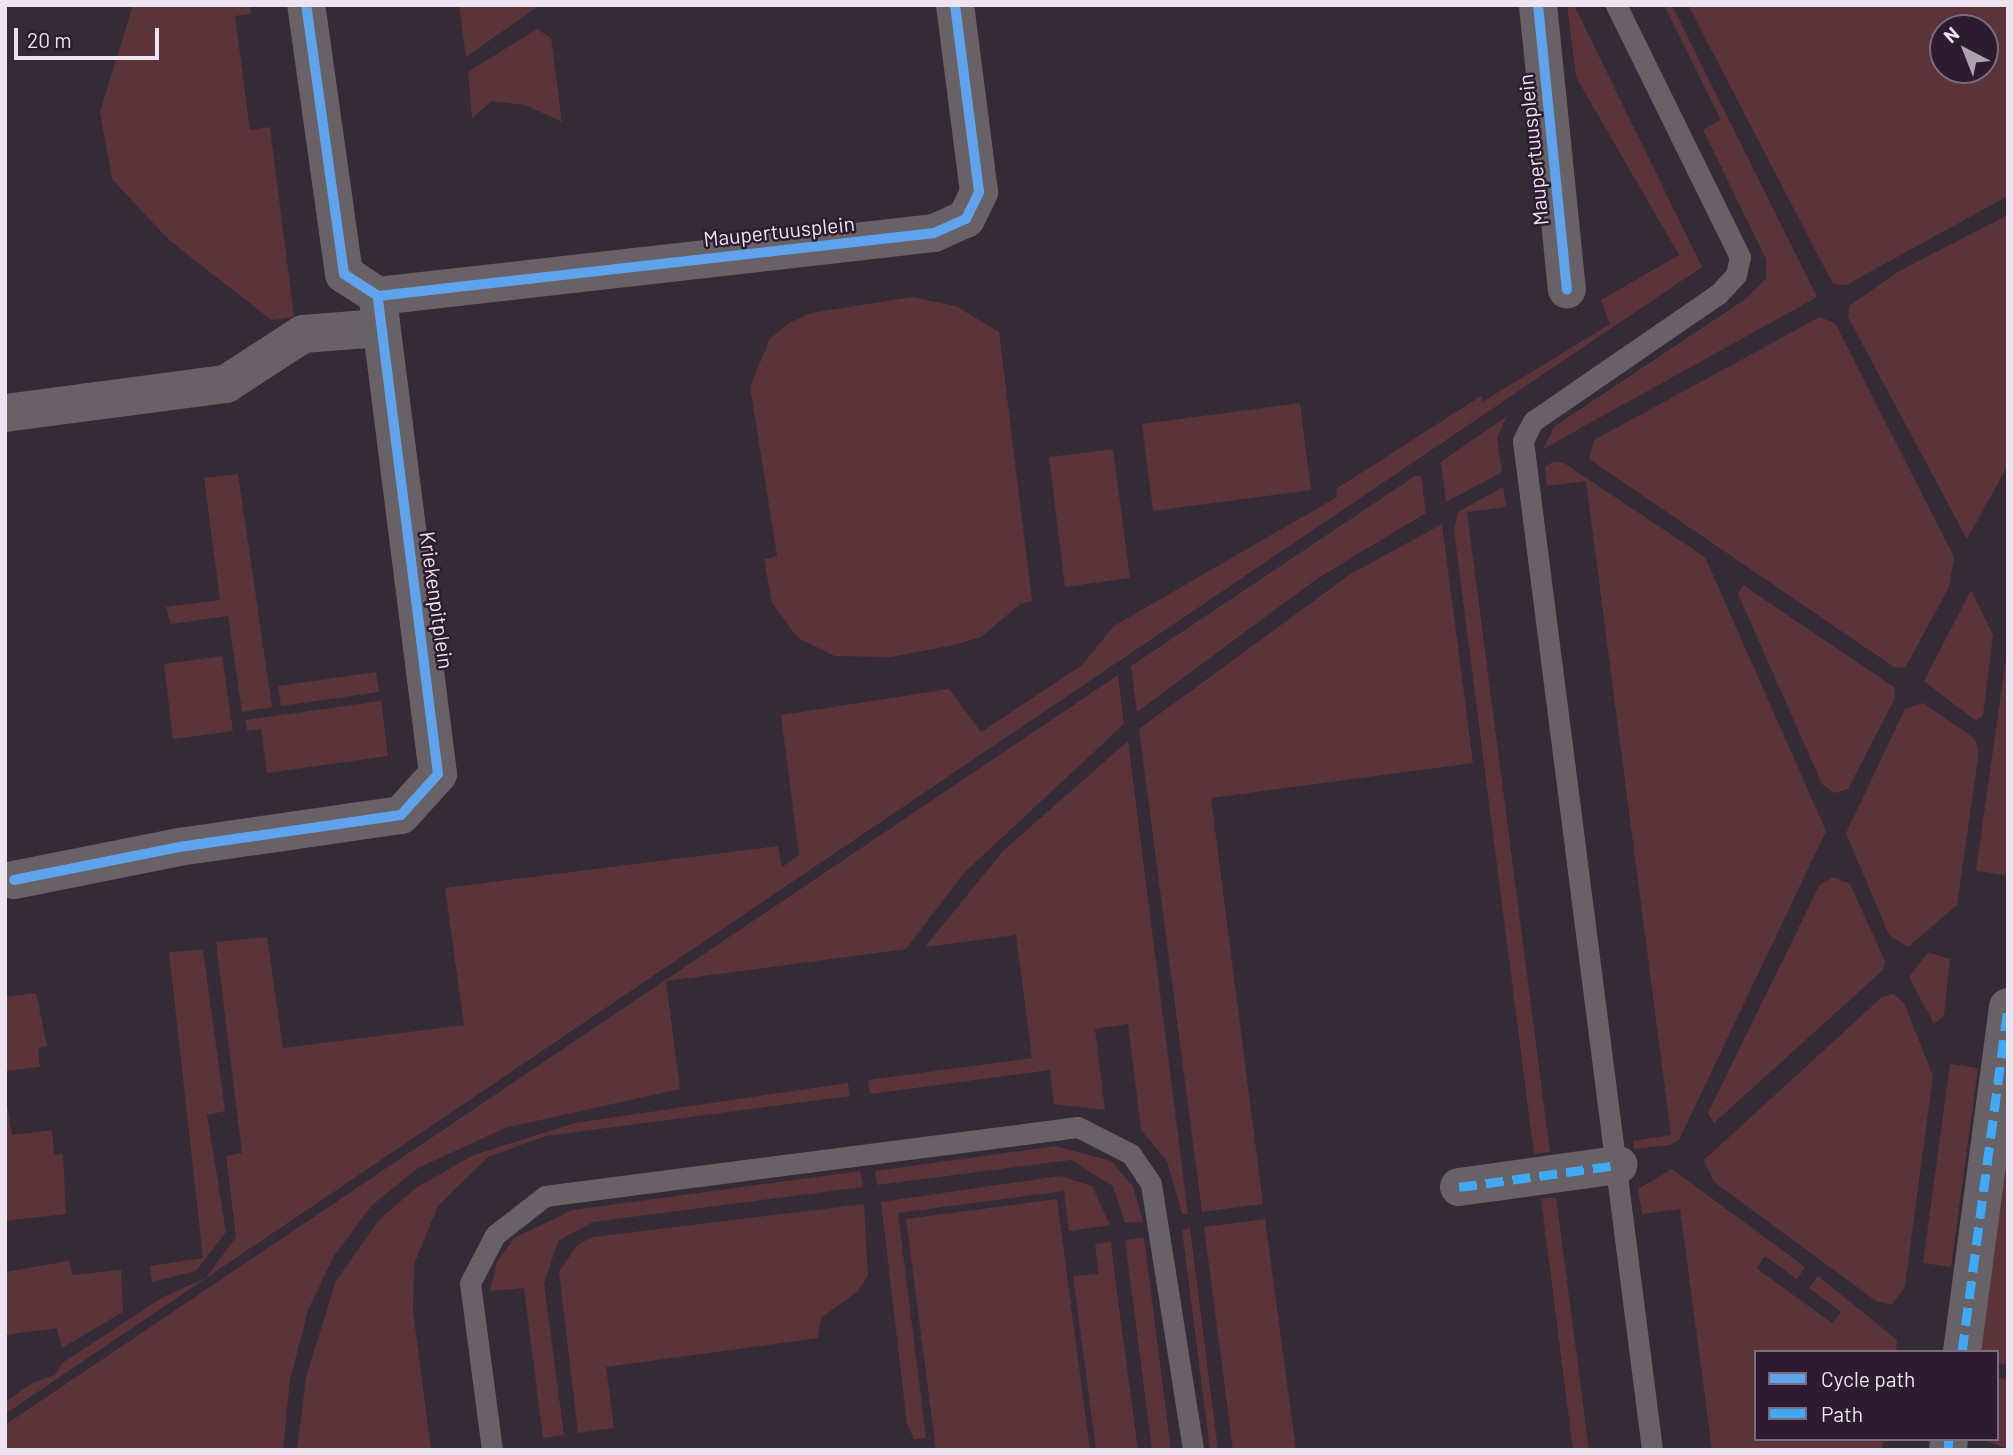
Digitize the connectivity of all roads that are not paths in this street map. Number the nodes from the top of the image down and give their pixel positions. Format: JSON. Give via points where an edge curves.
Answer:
{"nodes":[{"id":1,"x":306,"y":5,"type":"edge"},
{"id":2,"x":955,"y":5,"type":"edge"},
{"id":3,"x":1538,"y":5,"type":"edge"},
{"id":4,"x":1616,"y":5,"type":"edge"},
{"id":5,"x":1567,"y":290,"type":"dead end"},
{"id":6,"x":379,"y":312,"type":"junction"},
{"id":7,"x":5,"y":413,"type":"edge"},
{"id":8,"x":14,"y":880,"type":"dead end"},
{"id":9,"x":2008,"y":1007,"type":"edge"},
{"id":10,"x":1618,"y":1165,"type":"junction"},
{"id":11,"x":1459,"y":1187,"type":"dead end"},
{"id":12,"x":1962,"y":1350,"type":"edge"},
{"id":13,"x":492,"y":1450,"type":"edge"},
{"id":14,"x":1193,"y":1450,"type":"edge"},
{"id":15,"x":1653,"y":1450,"type":"edge"}],
"edges":[{"from":1,"to":6,"type":"street","via":[[344,274]]},
{"from":2,"to":6,"type":"street","name":"Maupertuusplein","via":[[979,192],[966,219],[934,233]]},
{"from":3,"to":5,"type":"street","name":"Maupertuusplein"},
{"from":4,"to":10,"type":"lane","via":[[1740,257],[1736,275],[1718,294],[1533,421],[1524,441]]},
{"from":6,"to":7,"type":"street","via":[[303,334],[226,384]]},
{"from":6,"to":8,"type":"street","name":"Kriekenpitplein","via":[[438,774],[401,815],[179,847]]},
{"from":9,"to":12,"type":"street"},
{"from":10,"to":11,"type":"street"},
{"from":10,"to":15,"type":"lane"},
{"from":13,"to":14,"type":"lane","via":[[470,1283],[495,1235],[545,1196],[1078,1127],[1131,1154],[1151,1184]]}]}
